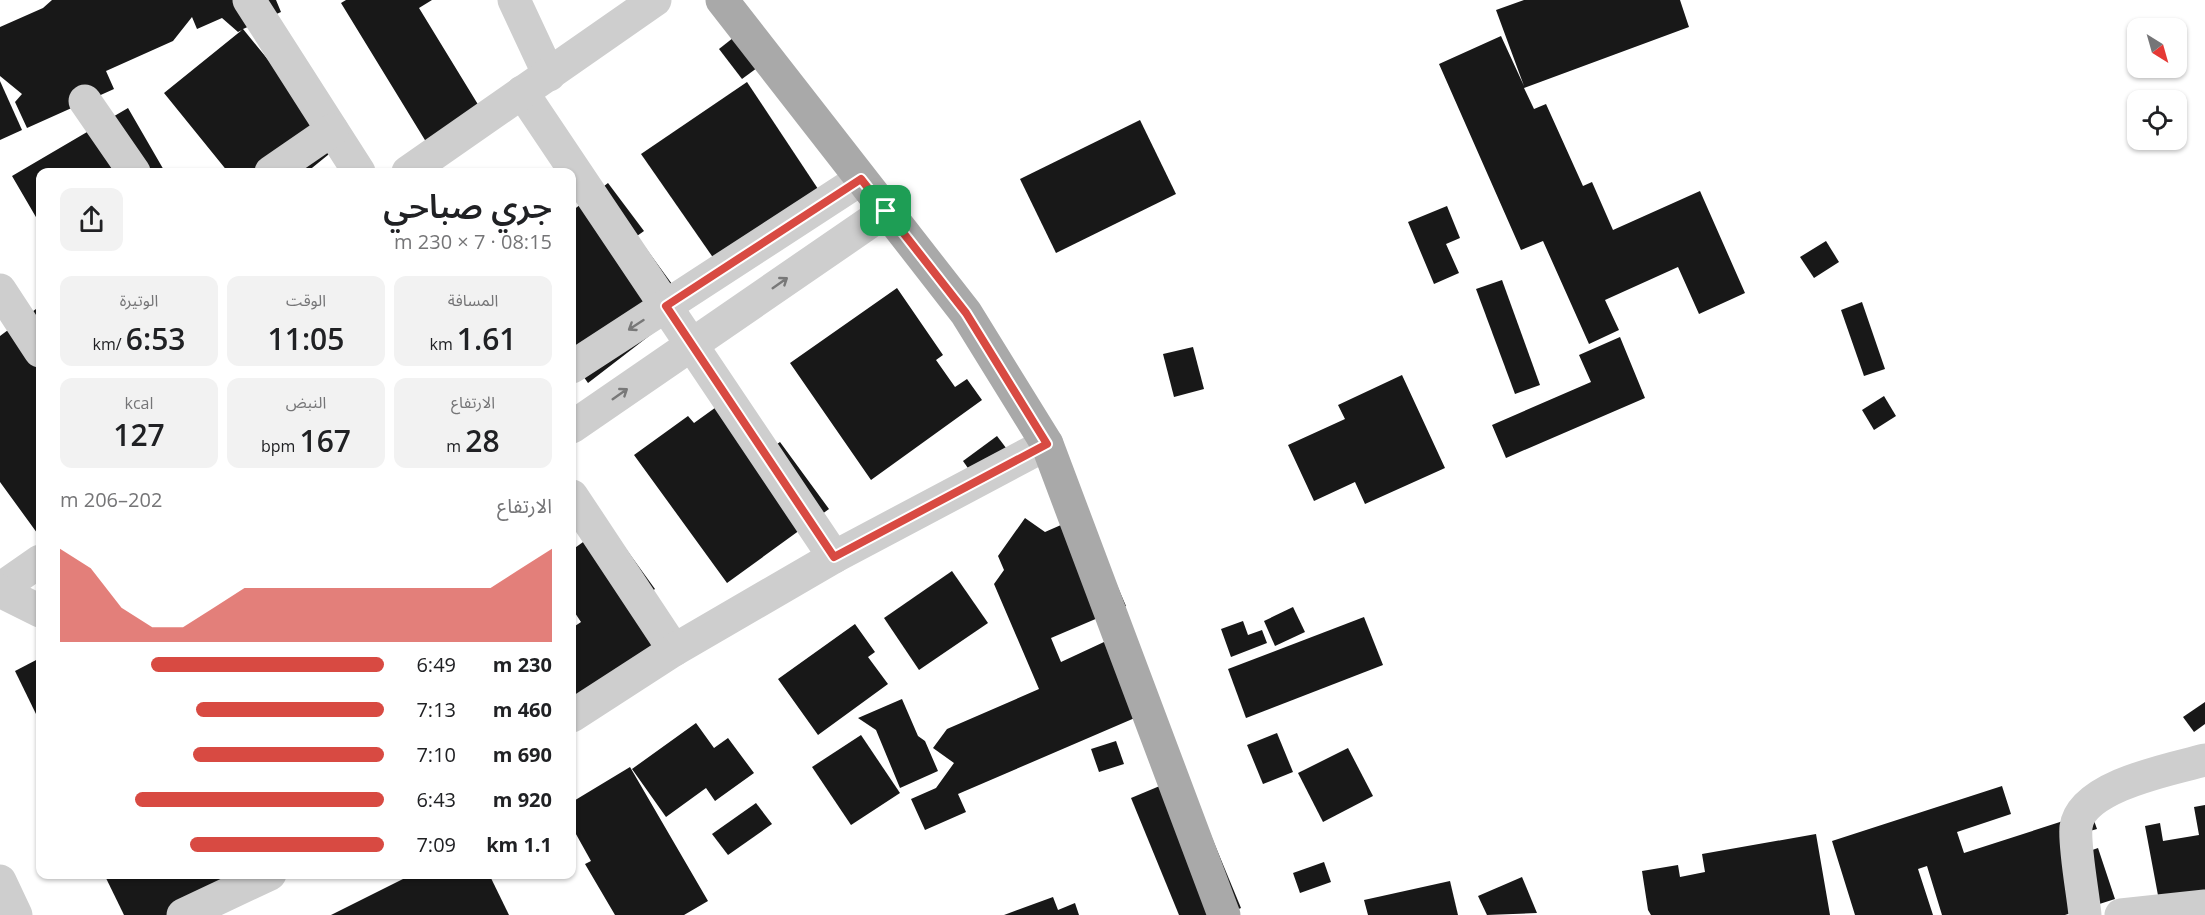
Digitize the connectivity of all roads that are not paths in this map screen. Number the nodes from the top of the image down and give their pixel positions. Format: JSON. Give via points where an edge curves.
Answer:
{"nodes":[{"id":1,"x":249,"y":0,"type":"edge"},
{"id":2,"x":514,"y":0,"type":"edge"},
{"id":3,"x":655,"y":0,"type":"edge"},
{"id":4,"x":722,"y":0,"type":"edge"},
{"id":5,"x":536,"y":83,"type":"junction"},
{"id":6,"x":85,"y":101,"type":"dead end"},
{"id":7,"x":332,"y":130,"type":"junction"},
{"id":8,"x":131,"y":168,"type":"edge"},
{"id":9,"x":277,"y":168,"type":"edge"},
{"id":10,"x":356,"y":168,"type":"edge"},
{"id":11,"x":414,"y":168,"type":"edge"},
{"id":12,"x":861,"y":179,"type":"junction"},
{"id":13,"x":886,"y":211,"type":"junction"},
{"id":14,"x":0,"y":290,"type":"edge"},
{"id":15,"x":666,"y":306,"type":"junction"},
{"id":16,"x":36,"y":337,"type":"edge"},
{"id":17,"x":692,"y":344,"type":"junction"},
{"id":18,"x":576,"y":364,"type":"edge"},
{"id":19,"x":576,"y":425,"type":"edge"},
{"id":20,"x":1047,"y":444,"type":"junction"},
{"id":21,"x":576,"y":502,"type":"edge"},
{"id":22,"x":834,"y":557,"type":"junction"},
{"id":23,"x":36,"y":564,"type":"edge"},
{"id":24,"x":0,"y":590,"type":"edge"},
{"id":25,"x":36,"y":609,"type":"edge"},
{"id":26,"x":674,"y":650,"type":"junction"},
{"id":27,"x":576,"y":713,"type":"edge"},
{"id":28,"x":2205,"y":760,"type":"edge"},
{"id":29,"x":259,"y":879,"type":"edge"},
{"id":30,"x":0,"y":881,"type":"edge"},
{"id":31,"x":2205,"y":906,"type":"edge"},
{"id":32,"x":16,"y":915,"type":"edge"},
{"id":33,"x":183,"y":915,"type":"edge"},
{"id":34,"x":1224,"y":915,"type":"edge"},
{"id":35,"x":2085,"y":915,"type":"edge"},
{"id":36,"x":2121,"y":915,"type":"edge"}],
"edges":[{"from":1,"to":7,"type":"street"},
{"from":2,"to":5,"type":"street"},
{"from":3,"to":5,"type":"street"},
{"from":4,"to":12,"type":"main road"},
{"from":5,"to":11,"type":"street"},
{"from":5,"to":15,"type":"street"},
{"from":6,"to":8,"type":"street"},
{"from":7,"to":9,"type":"street"},
{"from":7,"to":10,"type":"street"},
{"from":12,"to":13,"type":"main road"},
{"from":12,"to":15,"type":"street"},
{"from":17,"to":13,"type":"street","one_way":true},
{"from":13,"to":20,"type":"main road","via":[[966,313]]},
{"from":14,"to":16,"type":"street"},
{"from":15,"to":17,"type":"street"},
{"from":15,"to":18,"type":"street","one_way":true},
{"from":19,"to":17,"type":"street","one_way":true},
{"from":17,"to":22,"type":"street"},
{"from":20,"to":22,"type":"street"},
{"from":20,"to":34,"type":"main road"},
{"from":21,"to":26,"type":"street"},
{"from":22,"to":26,"type":"street"},
{"from":23,"to":24,"type":"street"},
{"from":24,"to":25,"type":"street"},
{"from":26,"to":27,"type":"street"},
{"from":28,"to":35,"type":"street","via":[[2116,787],[2084,807],[2076,827]]},
{"from":29,"to":33,"type":"street"},
{"from":30,"to":32,"type":"street"},
{"from":31,"to":36,"type":"street"}]}
